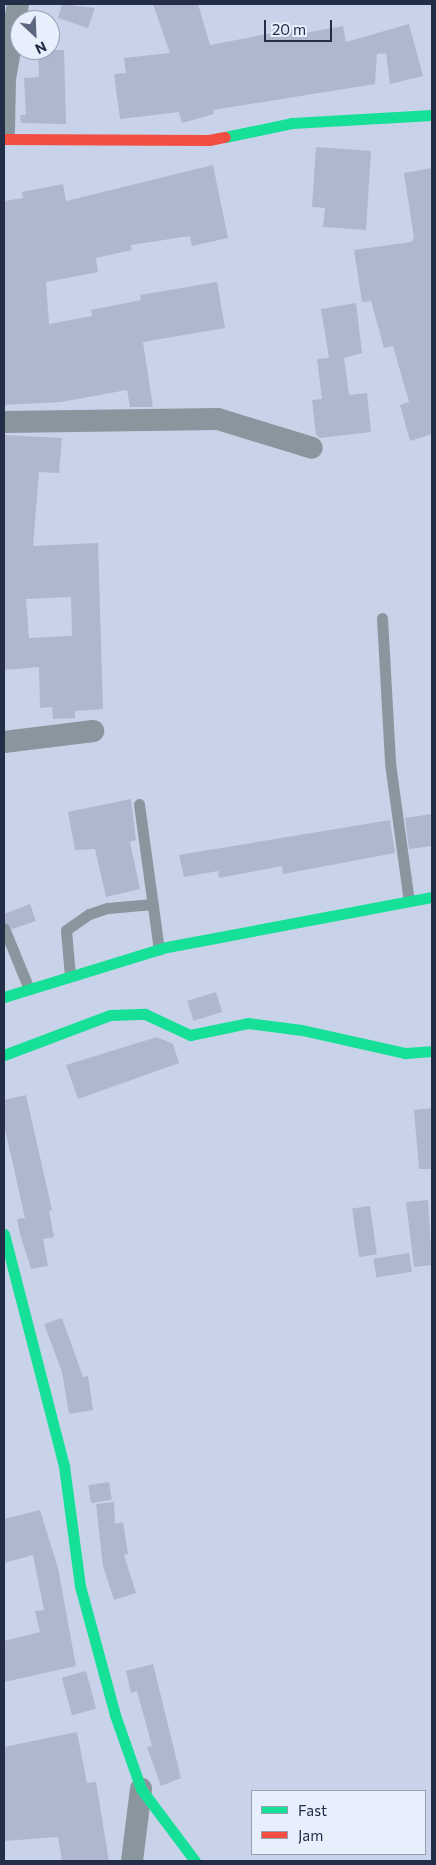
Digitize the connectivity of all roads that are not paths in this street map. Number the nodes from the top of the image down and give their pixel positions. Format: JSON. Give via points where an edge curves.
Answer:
{"nodes":[{"id":1,"x":18,"y":4,"type":"edge"},
{"id":2,"x":432,"y":115,"type":"edge"},
{"id":3,"x":4,"y":130,"type":"edge"},
{"id":4,"x":4,"y":139,"type":"edge"},
{"id":5,"x":4,"y":422,"type":"edge"},
{"id":6,"x":312,"y":448,"type":"dead end"},
{"id":7,"x":382,"y":618,"type":"dead end"},
{"id":8,"x":93,"y":730,"type":"dead end"},
{"id":9,"x":4,"y":742,"type":"edge"},
{"id":10,"x":139,"y":804,"type":"dead end"},
{"id":11,"x":432,"y":896,"type":"edge"},
{"id":12,"x":408,"y":900,"type":"junction"},
{"id":13,"x":153,"y":904,"type":"junction"},
{"id":14,"x":4,"y":928,"type":"edge"},
{"id":15,"x":159,"y":950,"type":"junction"},
{"id":16,"x":70,"y":976,"type":"junction"},
{"id":17,"x":29,"y":989,"type":"junction"},
{"id":18,"x":4,"y":997,"type":"edge"},
{"id":19,"x":432,"y":1052,"type":"edge"},
{"id":20,"x":4,"y":1055,"type":"edge"},
{"id":21,"x":4,"y":1234,"type":"edge"},
{"id":22,"x":141,"y":1789,"type":"junction"},
{"id":23,"x":132,"y":1861,"type":"edge"},
{"id":24,"x":140,"y":1861,"type":"edge"},
{"id":25,"x":195,"y":1861,"type":"edge"}],
"edges":[{"from":1,"to":3,"type":"street","via":[[5,79]]},
{"from":2,"to":4,"type":"street","via":[[292,123],[209,140]]},
{"from":5,"to":6,"type":"street","via":[[218,419]]},
{"from":7,"to":12,"type":"lane","via":[[390,763]]},
{"from":8,"to":9,"type":"street"},
{"from":10,"to":13,"type":"lane"},
{"from":11,"to":12,"type":"street"},
{"from":12,"to":15,"type":"street"},
{"from":13,"to":15,"type":"lane"},
{"from":13,"to":16,"type":"lane","via":[[108,908],[88,914],[66,930]]},
{"from":14,"to":17,"type":"lane"},
{"from":15,"to":16,"type":"street"},
{"from":16,"to":17,"type":"street"},
{"from":17,"to":18,"type":"street"},
{"from":19,"to":20,"type":"street","via":[[405,1053],[302,1030],[248,1024],[190,1035],[145,1014],[110,1015]]},
{"from":21,"to":22,"type":"street","via":[[64,1466],[80,1586],[115,1715]]},
{"from":22,"to":23,"type":"street"},
{"from":22,"to":24,"type":"street"},
{"from":22,"to":25,"type":"street"}]}
